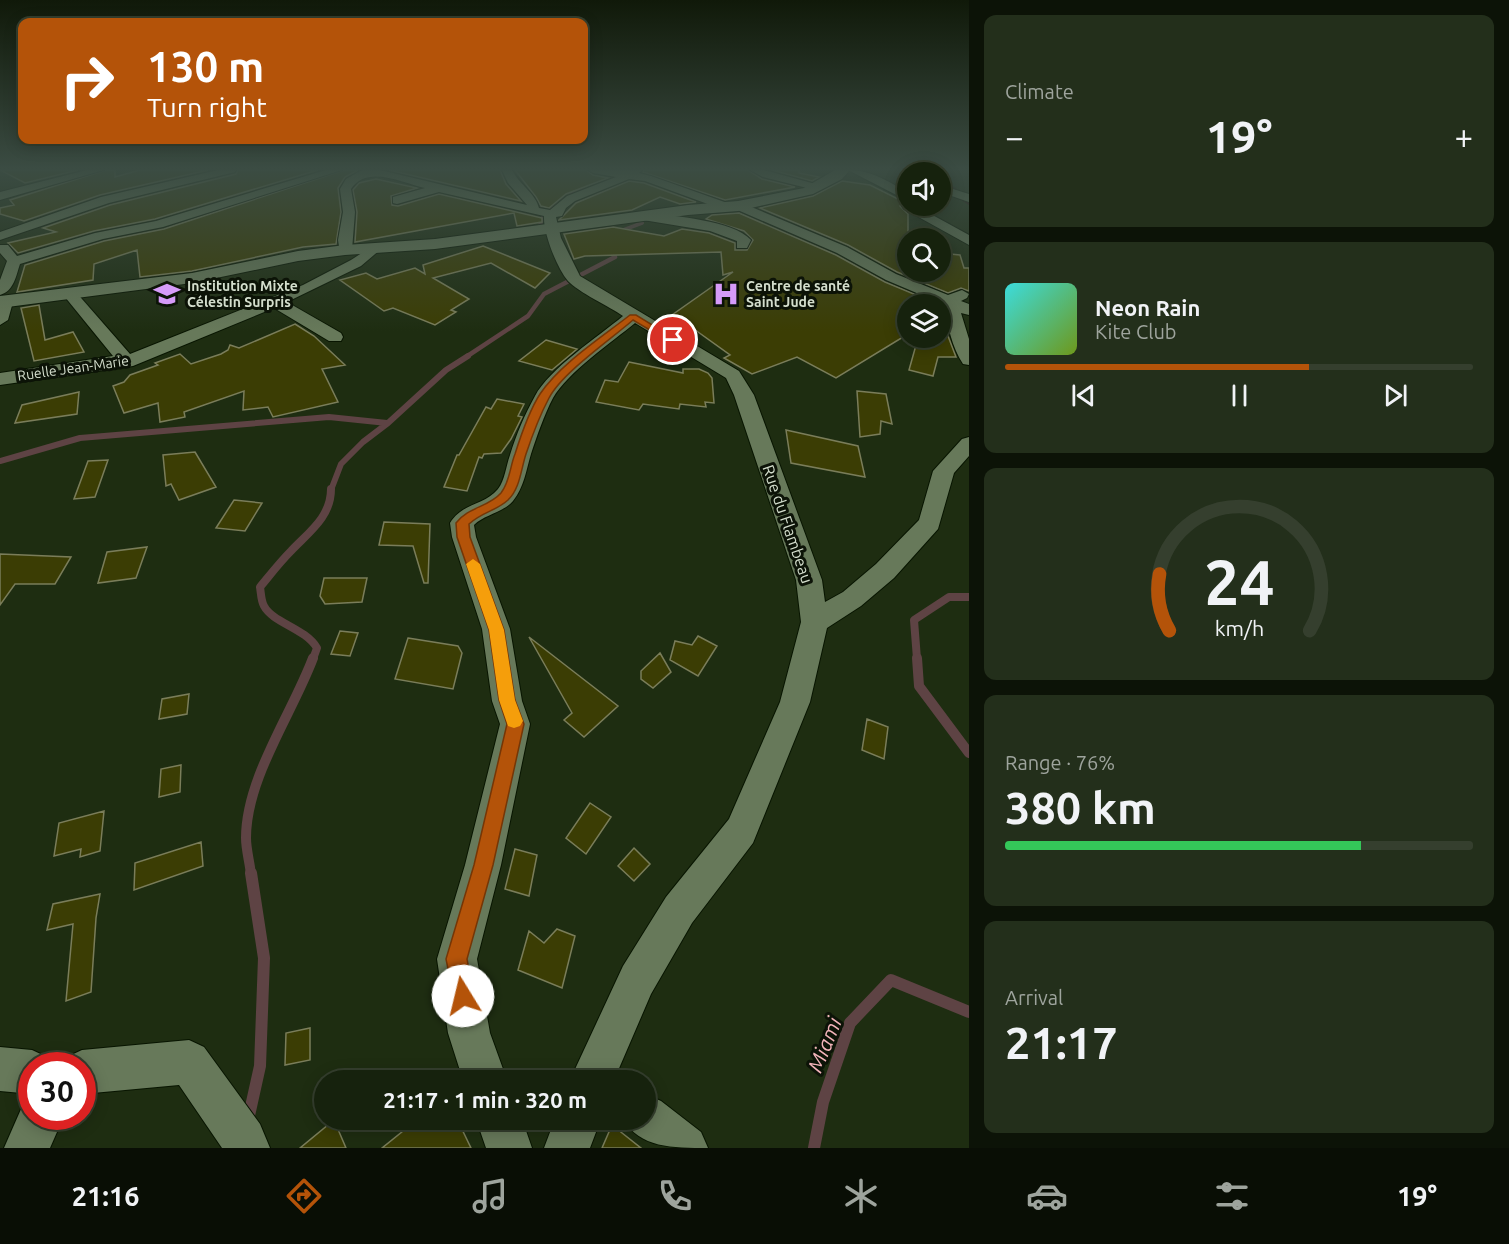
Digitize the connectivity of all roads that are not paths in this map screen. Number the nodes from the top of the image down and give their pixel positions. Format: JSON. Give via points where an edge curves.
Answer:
{"nodes":[{"id":1,"x":36,"y":224,"type":"edge"},
{"id":2,"x":159,"y":224,"type":"edge"},
{"id":3,"x":346,"y":224,"type":"edge"},
{"id":4,"x":539,"y":224,"type":"edge"},
{"id":5,"x":552,"y":224,"type":"edge"},
{"id":6,"x":683,"y":224,"type":"edge"},
{"id":7,"x":775,"y":224,"type":"edge"},
{"id":8,"x":939,"y":224,"type":"edge"},
{"id":9,"x":0,"y":237,"type":"edge"},
{"id":10,"x":969,"y":241,"type":"edge"},
{"id":11,"x":742,"y":245,"type":"dead end"},
{"id":12,"x":0,"y":246,"type":"edge"},
{"id":13,"x":374,"y":249,"type":"junction"},
{"id":14,"x":345,"y":250,"type":"junction"},
{"id":15,"x":14,"y":261,"type":"junction"},
{"id":16,"x":969,"y":293,"type":"edge"},
{"id":17,"x":70,"y":294,"type":"junction"},
{"id":18,"x":2,"y":298,"type":"edge"},
{"id":19,"x":274,"y":301,"type":"junction"},
{"id":20,"x":952,"y":304,"type":"junction"},
{"id":21,"x":969,"y":310,"type":"edge"},
{"id":22,"x":633,"y":316,"type":"junction"},
{"id":23,"x":0,"y":320,"type":"edge"},
{"id":24,"x":335,"y":337,"type":"dead end"},
{"id":25,"x":969,"y":360,"type":"edge"},
{"id":26,"x":128,"y":362,"type":"junction"},
{"id":27,"x":0,"y":378,"type":"edge"},
{"id":28,"x":969,"y":443,"type":"edge"},
{"id":29,"x":815,"y":622,"type":"junction"},
{"id":30,"x":0,"y":1069,"type":"edge"},
{"id":31,"x":482,"y":1070,"type":"edge"},
{"id":32,"x":598,"y":1070,"type":"edge"},
{"id":33,"x":18,"y":1071,"type":"edge"},
{"id":34,"x":96,"y":1071,"type":"edge"},
{"id":35,"x":656,"y":1126,"type":"edge"},
{"id":36,"x":35,"y":1130,"type":"edge"},
{"id":37,"x":503,"y":1130,"type":"edge"},
{"id":38,"x":574,"y":1130,"type":"edge"},
{"id":39,"x":27,"y":1148,"type":"edge"},
{"id":40,"x":247,"y":1148,"type":"edge"},
{"id":41,"x":509,"y":1148,"type":"edge"},
{"id":42,"x":567,"y":1148,"type":"edge"},
{"id":43,"x":685,"y":1148,"type":"edge"}],
"edges":[{"from":1,"to":9,"type":"street"},
{"from":2,"to":15,"type":"street"},
{"from":3,"to":14,"type":"street"},
{"from":4,"to":13,"type":"street","via":[[435,244]]},
{"from":5,"to":22,"type":"street","name":"Rue du Flambeau","via":[[558,253],[574,279]]},
{"from":6,"to":11,"type":"street","via":[[741,237]]},
{"from":7,"to":20,"type":"street","via":[[842,250]]},
{"from":8,"to":10,"type":"street"},
{"from":12,"to":15,"type":"street"},
{"from":13,"to":14,"type":"street"},
{"from":13,"to":19,"type":"street","name":"Ruelle Jean-Marie","via":[[335,275]]},
{"from":14,"to":17,"type":"street","via":[[192,278]]},
{"from":15,"to":18,"type":"street"},
{"from":16,"to":20,"type":"street","via":[[952,299]]},
{"from":17,"to":18,"type":"street"},
{"from":17,"to":26,"type":"street"},
{"from":18,"to":23,"type":"street"},
{"from":19,"to":24,"type":"street"},
{"from":19,"to":26,"type":"street","name":"Ruelle Jean-Marie"},
{"from":20,"to":21,"type":"street"},
{"from":20,"to":25,"type":"street","via":[[955,326]]},
{"from":22,"to":29,"type":"street","name":"Rue du Flambeau","via":[[733,375],[744,395],[809,580]]},
{"from":22,"to":31,"type":"street","via":[[567,371],[545,395],[508,491],[462,523],[496,630],[507,700],[516,724],[457,959],[469,1033]]},
{"from":26,"to":27,"type":"street","name":"Ruelle Jean-Marie"},
{"from":28,"to":29,"type":"street","via":[[944,471],[930,523],[885,571],[852,599]]},
{"from":29,"to":32,"type":"street","name":"Rue du Flambeau","via":[[795,702],[741,831],[679,910],[637,980]]},
{"from":30,"to":33,"type":"street"},
{"from":34,"to":40,"type":"street","via":[[189,1062]]},
{"from":35,"to":43,"type":"street"},
{"from":36,"to":39,"type":"street"},
{"from":37,"to":41,"type":"street"},
{"from":38,"to":42,"type":"street"}]}
